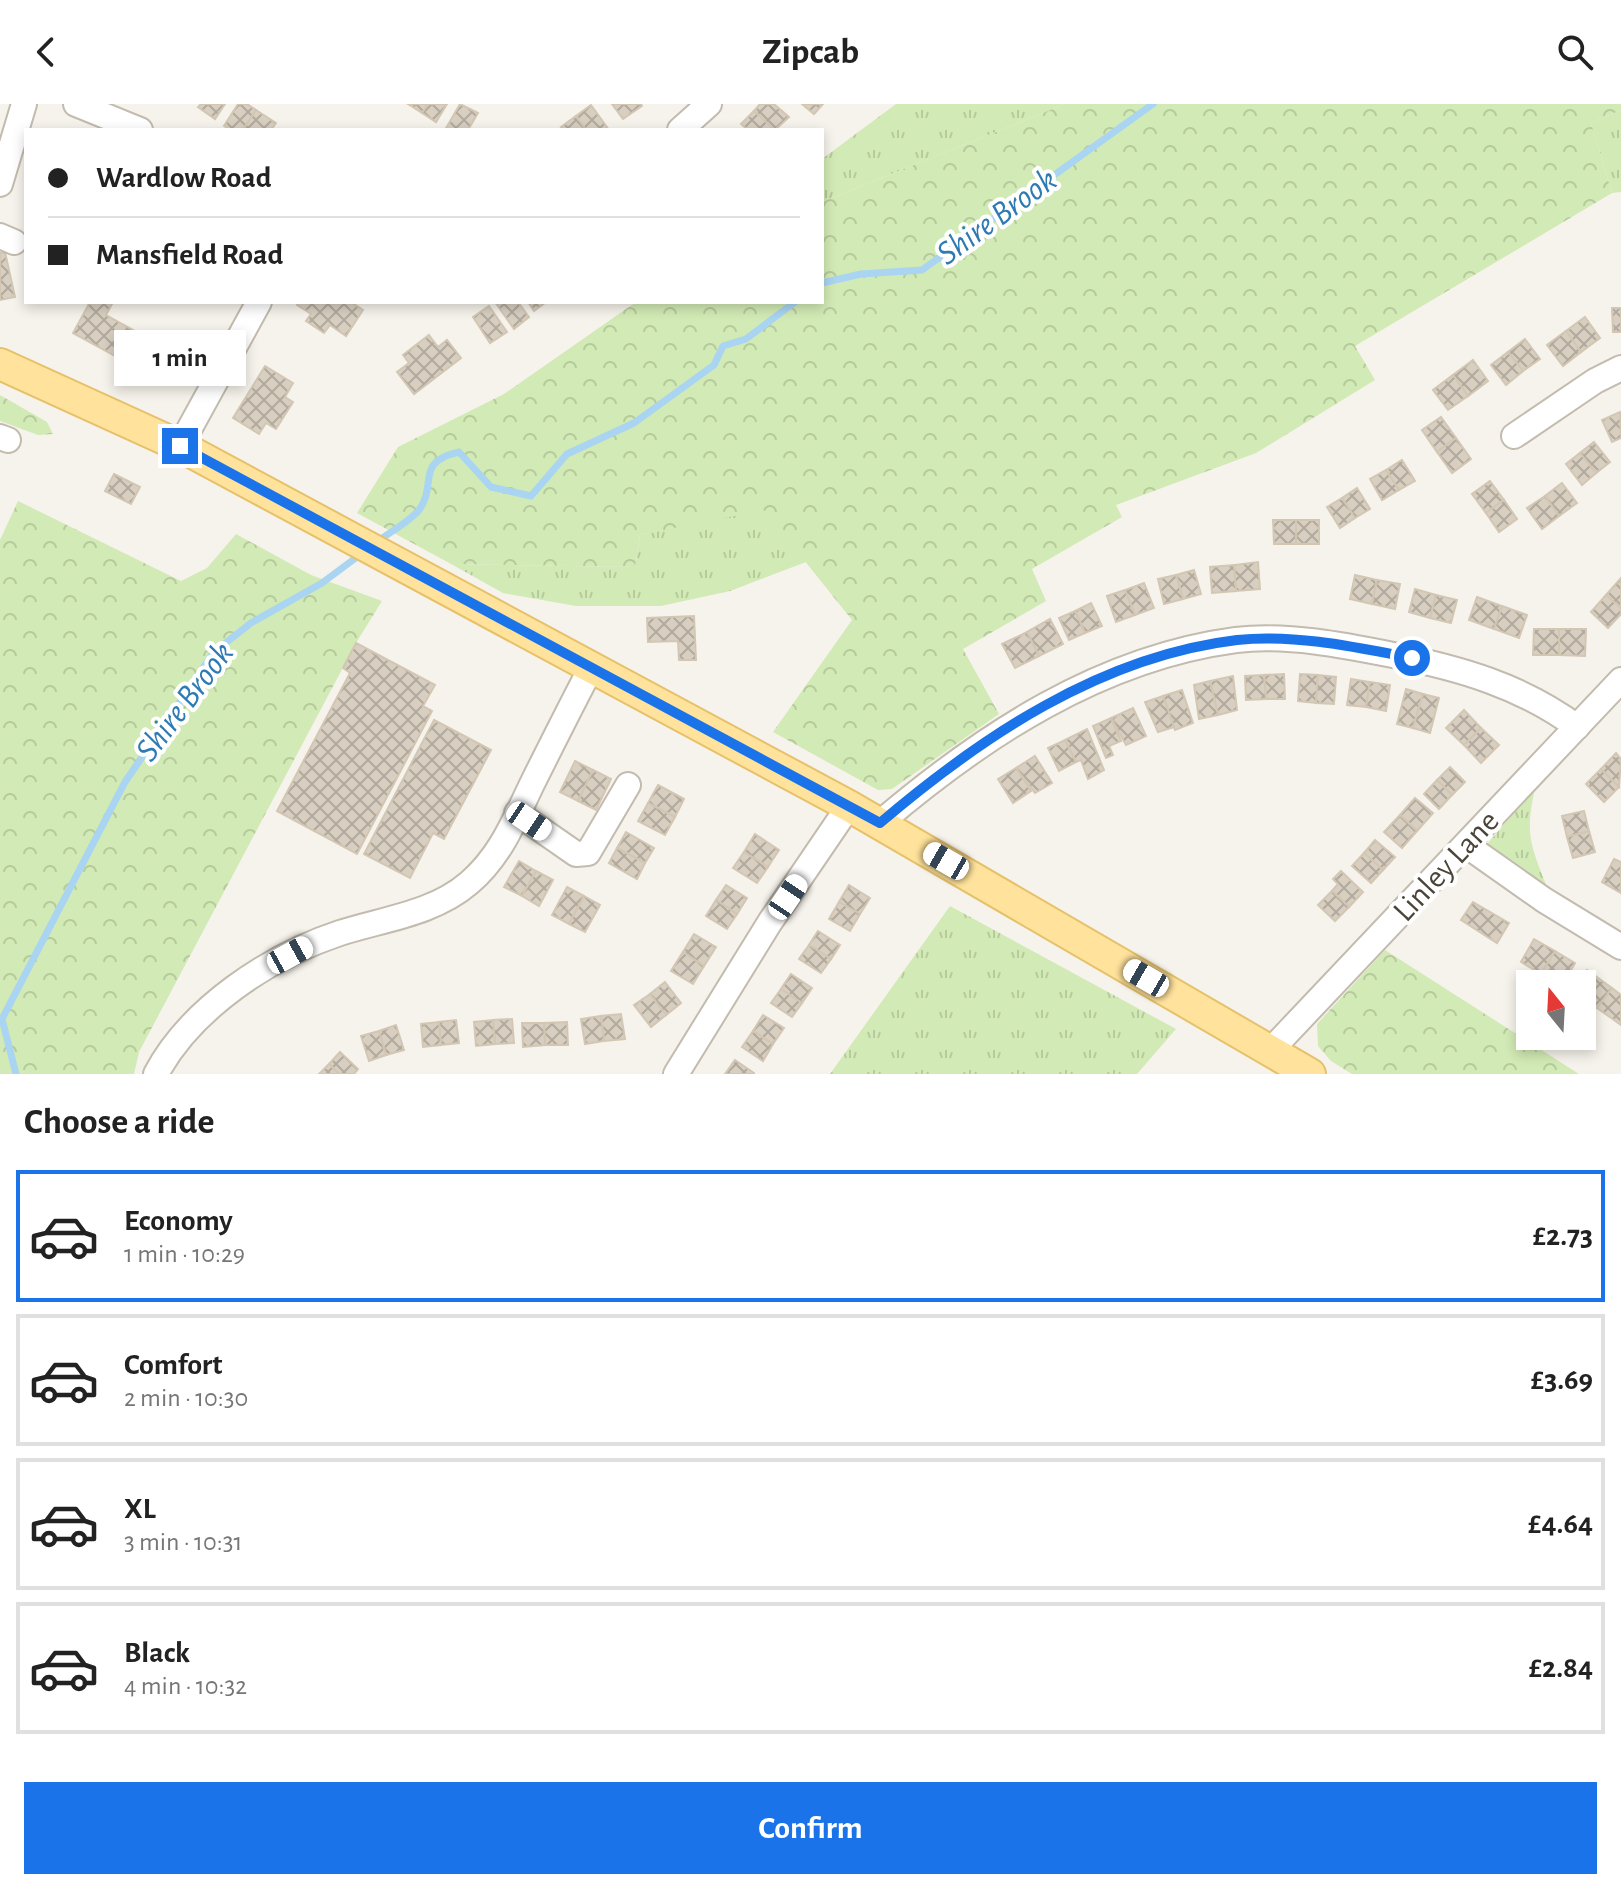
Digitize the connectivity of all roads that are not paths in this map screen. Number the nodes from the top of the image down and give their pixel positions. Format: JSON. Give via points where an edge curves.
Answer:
{"nodes":[{"id":1,"x":24,"y":104,"type":"edge"},
{"id":2,"x":76,"y":104,"type":"edge"},
{"id":3,"x":709,"y":104,"type":"edge"},
{"id":4,"x":135,"y":128,"type":"edge"},
{"id":5,"x":682,"y":128,"type":"edge"},
{"id":6,"x":0,"y":184,"type":"edge"},
{"id":7,"x":258,"y":304,"type":"edge"},
{"id":8,"x":0,"y":364,"type":"edge"},
{"id":9,"x":1621,"y":368,"type":"edge"},
{"id":10,"x":1514,"y":436,"type":"dead end"},
{"id":11,"x":180,"y":446,"type":"junction"},
{"id":12,"x":591,"y":668,"type":"junction"},
{"id":13,"x":1621,"y":680,"type":"edge"},
{"id":14,"x":1577,"y":727,"type":"junction"},
{"id":15,"x":628,"y":785,"type":"dead end"},
{"id":16,"x":849,"y":806,"type":"junction"},
{"id":17,"x":517,"y":813,"type":"junction"},
{"id":18,"x":880,"y":823,"type":"junction"},
{"id":19,"x":1466,"y":845,"type":"junction"},
{"id":20,"x":1621,"y":947,"type":"edge"},
{"id":21,"x":1271,"y":1050,"type":"junction"},
{"id":22,"x":156,"y":1074,"type":"edge"},
{"id":23,"x":676,"y":1074,"type":"edge"},
{"id":24,"x":1310,"y":1074,"type":"edge"}],
"edges":[{"from":1,"to":6,"type":"street"},
{"from":2,"to":4,"type":"street"},
{"from":3,"to":5,"type":"street"},
{"from":7,"to":11,"type":"street"},
{"from":8,"to":11,"type":"main road"},
{"from":9,"to":10,"type":"street"},
{"from":11,"to":12,"type":"main road"},
{"from":12,"to":16,"type":"main road"},
{"from":12,"to":17,"type":"street"},
{"from":13,"to":14,"type":"street","name":"Linley Lane"},
{"from":14,"to":18,"type":"street","via":[[1512,688],[1463,670],[1352,647],[1238,640],[1132,667],[1073,690],[955,763]]},
{"from":14,"to":19,"type":"street","name":"Linley Lane"},
{"from":15,"to":17,"type":"street","via":[[588,853],[576,854]]},
{"from":16,"to":18,"type":"main road"},
{"from":16,"to":23,"type":"street"},
{"from":17,"to":22,"type":"street","via":[[494,859],[467,886],[438,903],[309,945],[271,966],[187,1030]]},
{"from":18,"to":21,"type":"main road"},
{"from":19,"to":20,"type":"street"},
{"from":19,"to":21,"type":"street","name":"Linley Lane"},
{"from":21,"to":24,"type":"main road"}]}
